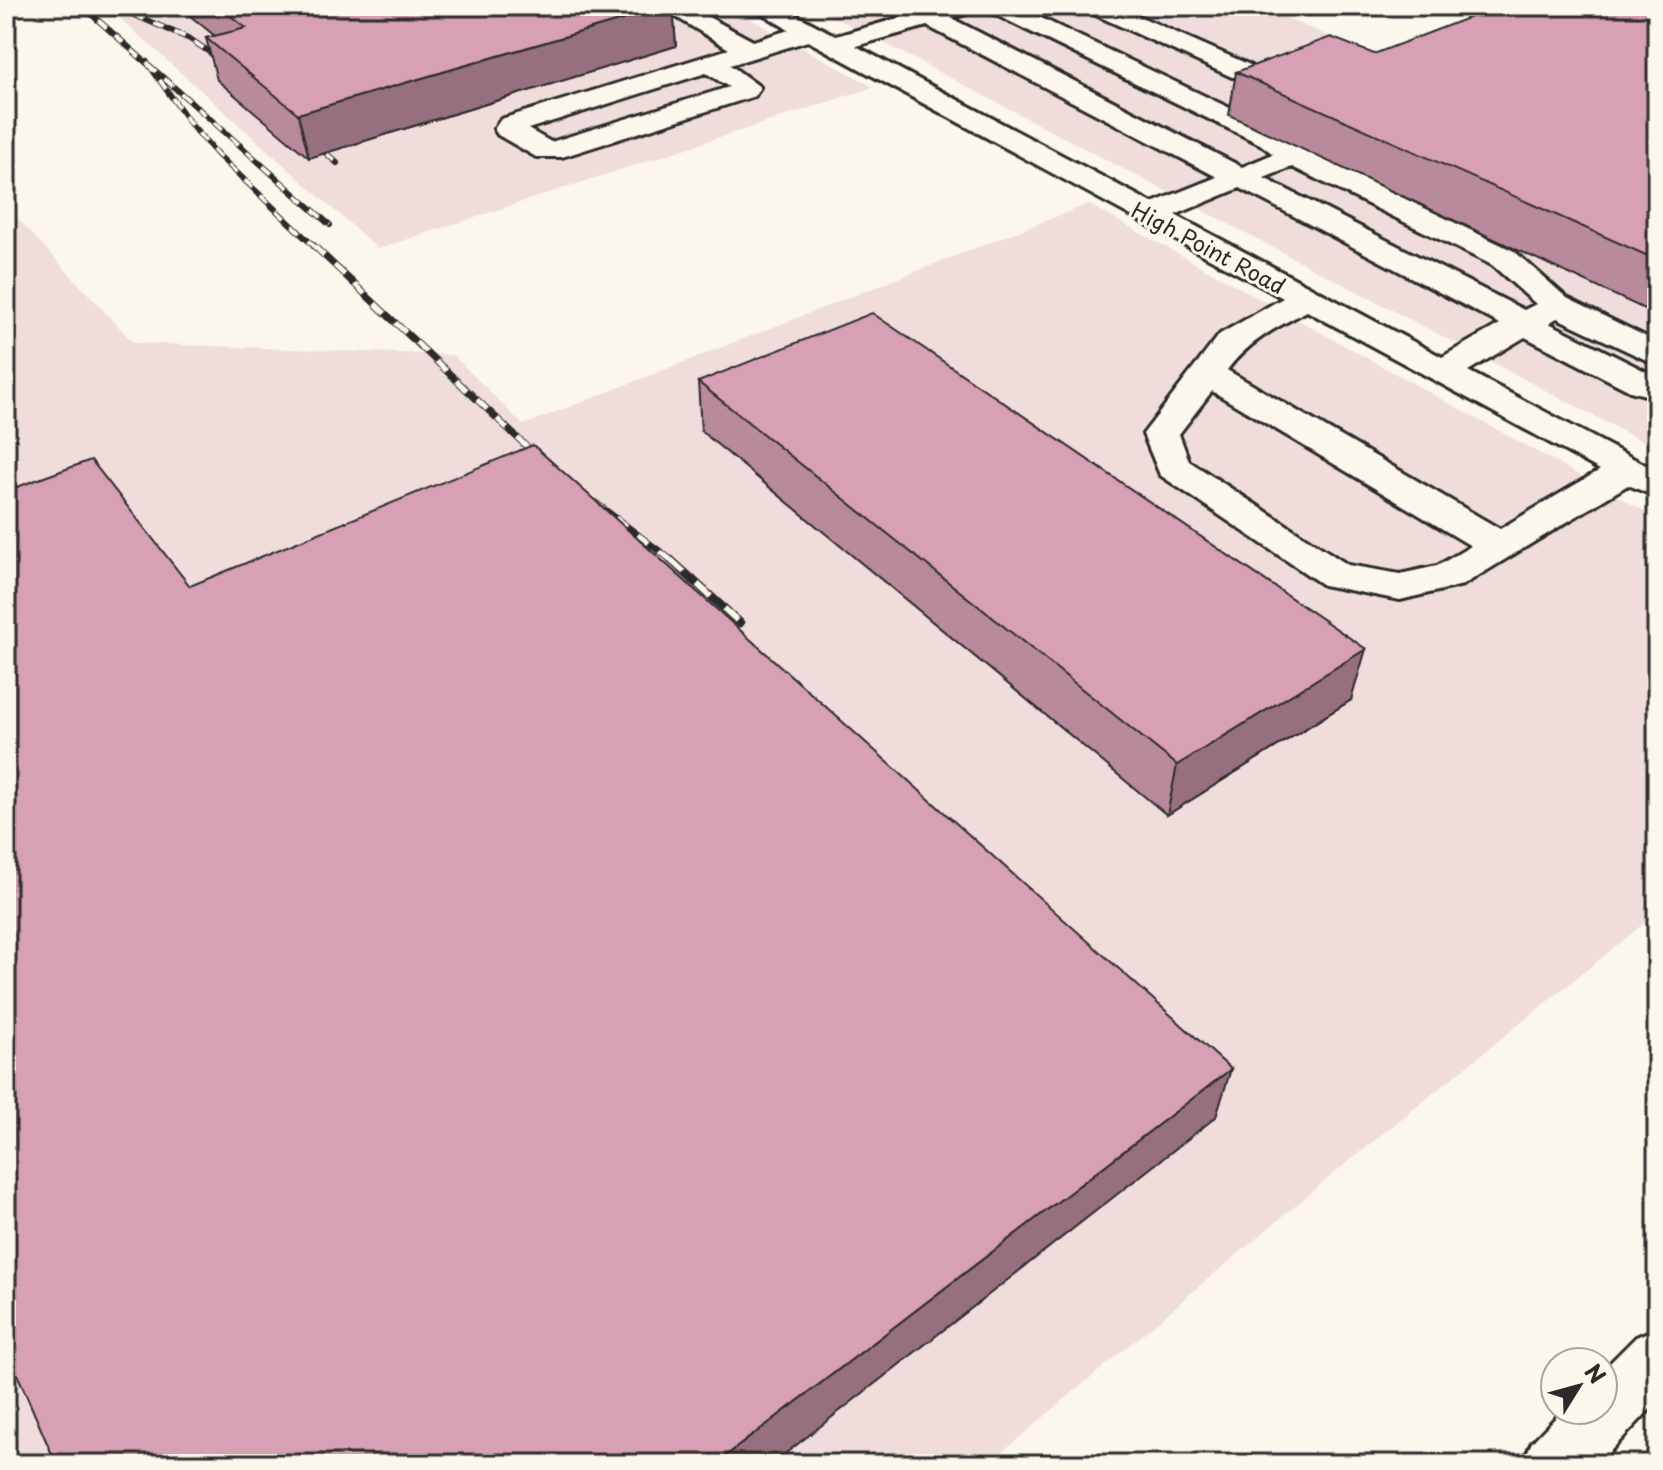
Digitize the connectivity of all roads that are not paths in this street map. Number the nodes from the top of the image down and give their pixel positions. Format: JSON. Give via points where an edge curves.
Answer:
{"nodes":[{"id":1,"x":670,"y":6,"type":"edge"},
{"id":2,"x":762,"y":6,"type":"edge"},
{"id":3,"x":968,"y":6,"type":"edge"},
{"id":4,"x":997,"y":6,"type":"edge"},
{"id":5,"x":1096,"y":6,"type":"edge"},
{"id":6,"x":929,"y":17,"type":"junction"},
{"id":7,"x":820,"y":38,"type":"junction"},
{"id":8,"x":749,"y":49,"type":"junction"},
{"id":9,"x":709,"y":63,"type":"junction"},
{"id":10,"x":1241,"y":71,"type":"edge"},
{"id":11,"x":1293,"y":156,"type":"junction"},
{"id":12,"x":1244,"y":177,"type":"junction"},
{"id":13,"x":1149,"y":215,"type":"junction"},
{"id":14,"x":1305,"y":300,"type":"junction"},
{"id":15,"x":1556,"y":305,"type":"junction"},
{"id":16,"x":1524,"y":323,"type":"junction"},
{"id":17,"x":1657,"y":355,"type":"edge"},
{"id":18,"x":1441,"y":372,"type":"junction"},
{"id":19,"x":1207,"y":373,"type":"junction"},
{"id":20,"x":1657,"y":388,"type":"edge"},
{"id":21,"x":1642,"y":478,"type":"edge"},
{"id":22,"x":1500,"y":546,"type":"junction"},
{"id":23,"x":1657,"y":1358,"type":"edge"},
{"id":24,"x":1554,"y":1464,"type":"edge"}],
"edges":[{"from":1,"to":8,"type":"street"},
{"from":2,"to":7,"type":"street","name":"High Point Road"},
{"from":3,"to":6,"type":"street"},
{"from":4,"to":11,"type":"street","via":[[1270,138]]},
{"from":5,"to":10,"type":"street"},
{"from":6,"to":7,"type":"street"},
{"from":6,"to":12,"type":"street"},
{"from":7,"to":8,"type":"street"},
{"from":7,"to":13,"type":"street","name":"High Point Road"},
{"from":8,"to":9,"type":"street"},
{"from":9,"to":9,"type":"street","via":[[511,125],[508,129],[552,151],[746,90]]},
{"from":11,"to":12,"type":"street"},
{"from":11,"to":15,"type":"street","via":[[1503,258]]},
{"from":12,"to":13,"type":"street"},
{"from":12,"to":16,"type":"street"},
{"from":13,"to":14,"type":"street","name":"High Point Road"},
{"from":14,"to":18,"type":"street","name":"High Point Road"},
{"from":14,"to":19,"type":"street","via":[[1232,341]]},
{"from":15,"to":16,"type":"street"},
{"from":15,"to":17,"type":"street"},
{"from":16,"to":18,"type":"street"},
{"from":16,"to":20,"type":"street"},
{"from":18,"to":21,"type":"street","name":"High Point Road"},
{"from":19,"to":22,"type":"street"},
{"from":19,"to":22,"type":"street","via":[[1161,434],[1173,467],[1337,576],[1400,587],[1449,576]]},
{"from":21,"to":22,"type":"street"},
{"from":23,"to":24,"type":"street"}]}
